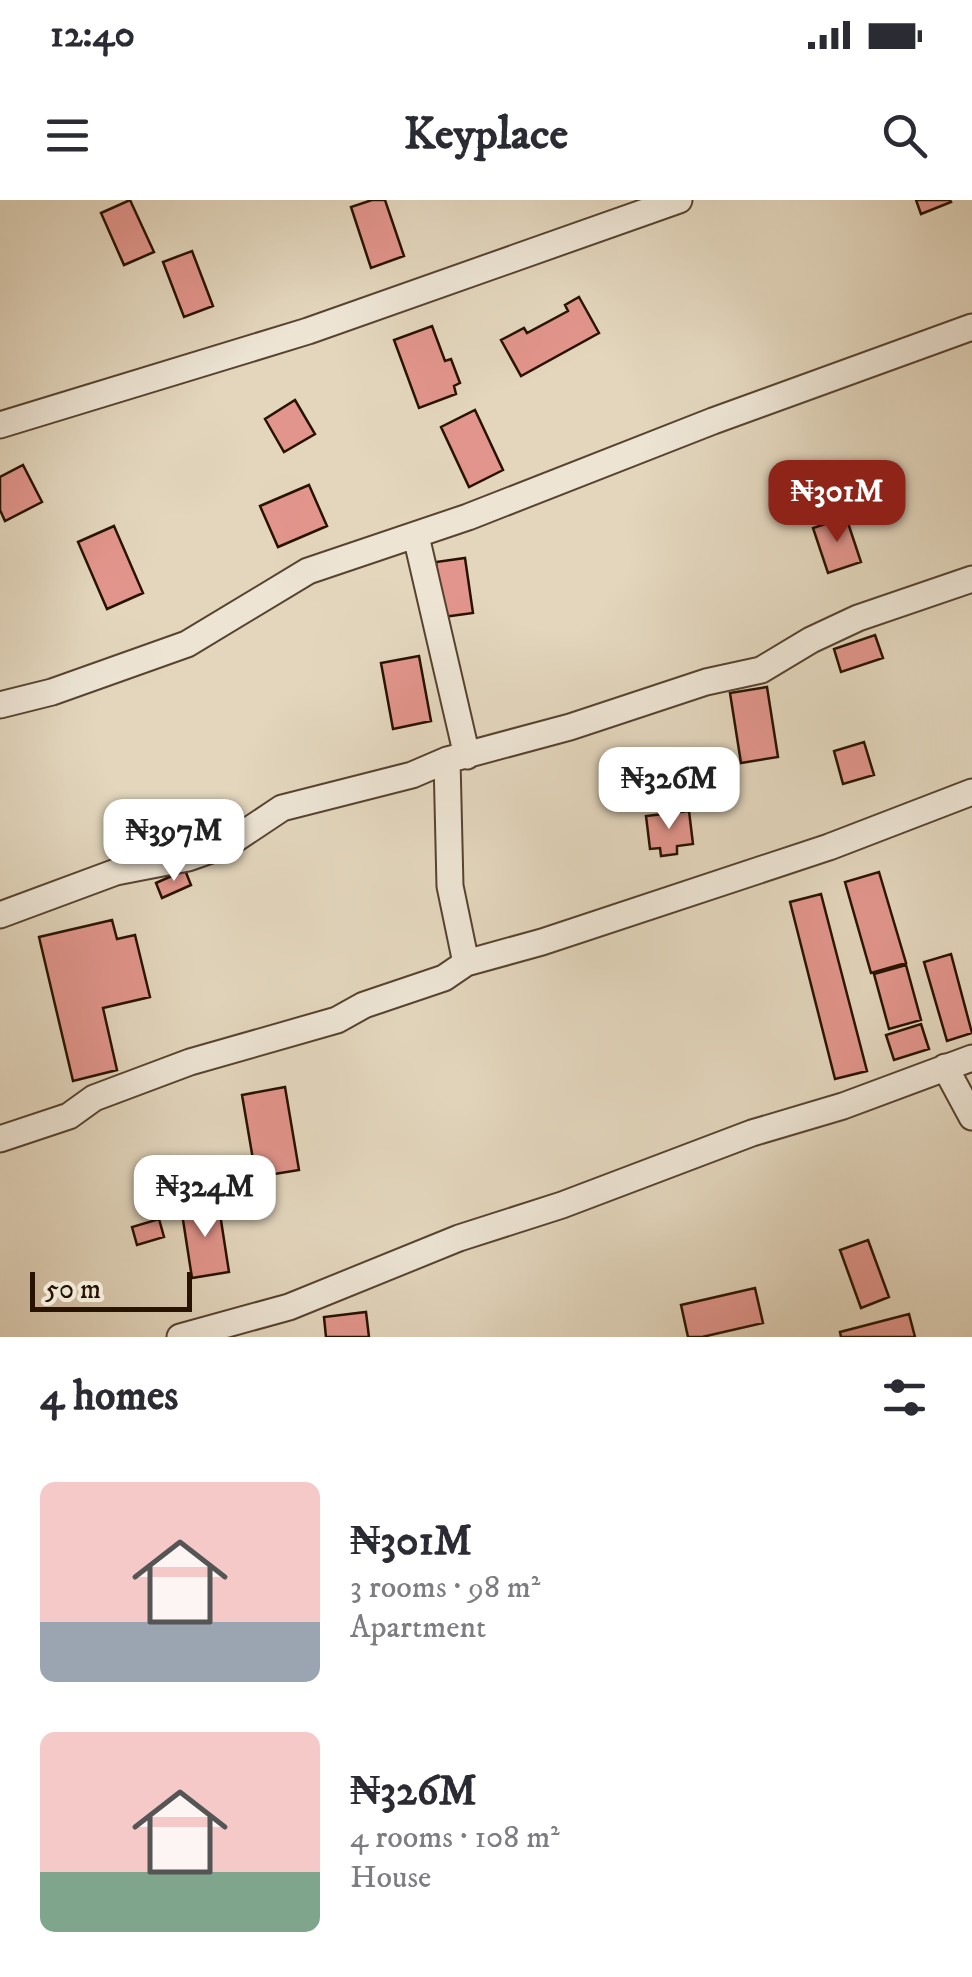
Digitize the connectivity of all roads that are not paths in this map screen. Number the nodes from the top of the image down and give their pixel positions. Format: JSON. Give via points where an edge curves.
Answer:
{"nodes":[{"id":1,"x":679,"y":200,"type":"edge"},
{"id":2,"x":972,"y":327,"type":"edge"},
{"id":3,"x":0,"y":425,"type":"edge"},
{"id":4,"x":416,"y":536,"type":"junction"},
{"id":5,"x":972,"y":579,"type":"edge"},
{"id":6,"x":0,"y":705,"type":"edge"},
{"id":7,"x":457,"y":758,"type":"junction"},
{"id":8,"x":972,"y":792,"type":"edge"},
{"id":9,"x":0,"y":915,"type":"edge"},
{"id":10,"x":466,"y":964,"type":"junction"},
{"id":11,"x":972,"y":1058,"type":"edge"},
{"id":12,"x":945,"y":1068,"type":"junction"},
{"id":13,"x":972,"y":1117,"type":"edge"},
{"id":14,"x":0,"y":1139,"type":"edge"},
{"id":15,"x":180,"y":1337,"type":"edge"}],
"edges":[{"from":1,"to":3,"type":"street","via":[[308,331]]},
{"from":2,"to":4,"type":"street"},
{"from":4,"to":6,"type":"street","via":[[308,571],[188,644]]},
{"from":4,"to":7,"type":"street"},
{"from":5,"to":7,"type":"street","via":[[858,618],[761,670]]},
{"from":7,"to":9,"type":"street","via":[[282,808],[228,844],[116,872]]},
{"from":7,"to":10,"type":"street","via":[[450,886]]},
{"from":8,"to":10,"type":"street","via":[[829,847]]},
{"from":10,"to":14,"type":"street","via":[[337,1020],[190,1062]]},
{"from":11,"to":12,"type":"street"},
{"from":12,"to":13,"type":"street"},
{"from":12,"to":15,"type":"street","via":[[459,1238],[289,1307]]}]}
